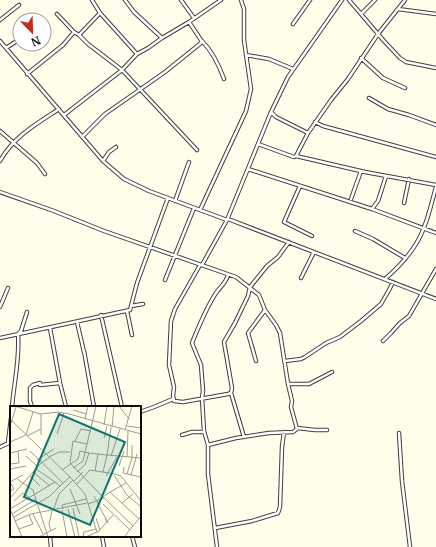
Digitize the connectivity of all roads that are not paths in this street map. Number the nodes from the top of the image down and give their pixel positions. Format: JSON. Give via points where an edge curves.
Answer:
{"nodes":[{"id":1,"x":92,"y":0,"type":"edge"},
{"id":2,"x":125,"y":0,"type":"edge"},
{"id":3,"x":181,"y":0,"type":"edge"},
{"id":4,"x":221,"y":0,"type":"edge"},
{"id":5,"x":241,"y":0,"type":"edge"},
{"id":6,"x":310,"y":0,"type":"edge"},
{"id":7,"x":342,"y":0,"type":"edge"},
{"id":8,"x":349,"y":0,"type":"edge"},
{"id":9,"x":375,"y":0,"type":"edge"},
{"id":10,"x":405,"y":0,"type":"edge"},
{"id":11,"x":19,"y":5,"type":"dead end"},
{"id":12,"x":398,"y":9,"type":"junction"},
{"id":13,"x":100,"y":13,"type":"junction"},
{"id":14,"x":57,"y":14,"type":"dead end"},
{"id":15,"x":361,"y":14,"type":"junction"},
{"id":16,"x":436,"y":14,"type":"edge"},
{"id":17,"x":194,"y":18,"type":"junction"},
{"id":18,"x":0,"y":20,"type":"edge"},
{"id":19,"x":189,"y":22,"type":"junction"},
{"id":20,"x":293,"y":24,"type":"dead end"},
{"id":21,"x":74,"y":32,"type":"junction"},
{"id":22,"x":378,"y":34,"type":"junction"},
{"id":23,"x":79,"y":35,"type":"junction"},
{"id":24,"x":162,"y":38,"type":"junction"},
{"id":25,"x":201,"y":40,"type":"junction"},
{"id":26,"x":0,"y":42,"type":"edge"},
{"id":27,"x":12,"y":44,"type":"edge"},
{"id":28,"x":6,"y":48,"type":"junction"},
{"id":29,"x":137,"y":54,"type":"junction"},
{"id":30,"x":246,"y":55,"type":"junction"},
{"id":31,"x":361,"y":58,"type":"junction"},
{"id":32,"x":436,"y":68,"type":"edge"},
{"id":33,"x":293,"y":69,"type":"junction"},
{"id":34,"x":122,"y":70,"type":"junction"},
{"id":35,"x":27,"y":74,"type":"junction"},
{"id":36,"x":224,"y":79,"type":"dead end"},
{"id":37,"x":405,"y":88,"type":"dead end"},
{"id":38,"x":142,"y":90,"type":"junction"},
{"id":39,"x":369,"y":98,"type":"dead end"},
{"id":40,"x":59,"y":109,"type":"junction"},
{"id":41,"x":271,"y":112,"type":"junction"},
{"id":42,"x":64,"y":115,"type":"junction"},
{"id":43,"x":315,"y":122,"type":"junction"},
{"id":44,"x":436,"y":125,"type":"edge"},
{"id":45,"x":0,"y":131,"type":"edge"},
{"id":46,"x":308,"y":133,"type":"junction"},
{"id":47,"x":82,"y":137,"type":"junction"},
{"id":48,"x":13,"y":142,"type":"junction"},
{"id":49,"x":258,"y":144,"type":"junction"},
{"id":50,"x":116,"y":147,"type":"dead end"},
{"id":51,"x":197,"y":150,"type":"dead end"},
{"id":52,"x":296,"y":156,"type":"junction"},
{"id":53,"x":436,"y":157,"type":"edge"},
{"id":54,"x":0,"y":161,"type":"edge"},
{"id":55,"x":103,"y":161,"type":"junction"},
{"id":56,"x":189,"y":162,"type":"dead end"},
{"id":57,"x":248,"y":169,"type":"junction"},
{"id":58,"x":361,"y":171,"type":"junction"},
{"id":59,"x":45,"y":174,"type":"dead end"},
{"id":60,"x":386,"y":176,"type":"junction"},
{"id":61,"x":409,"y":179,"type":"junction"},
{"id":62,"x":300,"y":186,"type":"junction"},
{"id":63,"x":436,"y":186,"type":"edge"},
{"id":64,"x":0,"y":192,"type":"edge"},
{"id":65,"x":168,"y":198,"type":"junction"},
{"id":66,"x":351,"y":199,"type":"dead end"},
{"id":67,"x":175,"y":201,"type":"junction"},
{"id":68,"x":432,"y":202,"type":"junction"},
{"id":69,"x":436,"y":203,"type":"edge"},
{"id":70,"x":404,"y":204,"type":"dead end"},
{"id":71,"x":194,"y":208,"type":"junction"},
{"id":72,"x":372,"y":209,"type":"junction"},
{"id":73,"x":200,"y":210,"type":"junction"},
{"id":74,"x":228,"y":219,"type":"junction"},
{"id":75,"x":424,"y":229,"type":"junction"},
{"id":76,"x":355,"y":231,"type":"dead end"},
{"id":77,"x":436,"y":233,"type":"edge"},
{"id":78,"x":312,"y":236,"type":"dead end"},
{"id":79,"x":289,"y":242,"type":"junction"},
{"id":80,"x":150,"y":246,"type":"junction"},
{"id":81,"x":314,"y":252,"type":"junction"},
{"id":82,"x":176,"y":256,"type":"junction"},
{"id":83,"x":405,"y":258,"type":"junction"},
{"id":84,"x":201,"y":265,"type":"junction"},
{"id":85,"x":436,"y":269,"type":"edge"},
{"id":86,"x":228,"y":275,"type":"junction"},
{"id":87,"x":301,"y":278,"type":"dead end"},
{"id":88,"x":165,"y":280,"type":"dead end"},
{"id":89,"x":385,"y":280,"type":"junction"},
{"id":90,"x":392,"y":282,"type":"junction"},
{"id":91,"x":250,"y":287,"type":"junction"},
{"id":92,"x":8,"y":288,"type":"dead end"},
{"id":93,"x":422,"y":294,"type":"junction"},
{"id":94,"x":436,"y":300,"type":"edge"},
{"id":95,"x":143,"y":304,"type":"dead end"},
{"id":96,"x":132,"y":306,"type":"junction"},
{"id":97,"x":0,"y":307,"type":"edge"},
{"id":98,"x":265,"y":310,"type":"junction"},
{"id":99,"x":127,"y":311,"type":"junction"},
{"id":100,"x":26,"y":312,"type":"dead end"},
{"id":101,"x":102,"y":315,"type":"junction"},
{"id":102,"x":77,"y":322,"type":"junction"},
{"id":103,"x":50,"y":328,"type":"junction"},
{"id":104,"x":18,"y":334,"type":"junction"},
{"id":105,"x":132,"y":335,"type":"dead end"},
{"id":106,"x":0,"y":338,"type":"edge"},
{"id":107,"x":383,"y":340,"type":"dead end"},
{"id":108,"x":84,"y":351,"type":"junction"},
{"id":109,"x":108,"y":356,"type":"dead end"},
{"id":110,"x":256,"y":361,"type":"dead end"},
{"id":111,"x":285,"y":361,"type":"junction"},
{"id":112,"x":88,"y":372,"type":"dead end"},
{"id":113,"x":332,"y":372,"type":"dead end"},
{"id":114,"x":60,"y":383,"type":"junction"},
{"id":115,"x":288,"y":384,"type":"junction"},
{"id":116,"x":231,"y":393,"type":"junction"},
{"id":117,"x":202,"y":398,"type":"junction"},
{"id":118,"x":173,"y":399,"type":"junction"},
{"id":119,"x":12,"y":406,"type":"edge"},
{"id":120,"x":32,"y":406,"type":"edge"},
{"id":121,"x":66,"y":406,"type":"edge"},
{"id":122,"x":94,"y":406,"type":"edge"},
{"id":123,"x":122,"y":406,"type":"edge"},
{"id":124,"x":141,"y":412,"type":"edge"},
{"id":125,"x":297,"y":429,"type":"junction"},
{"id":126,"x":327,"y":430,"type":"dead end"},
{"id":127,"x":204,"y":432,"type":"junction"},
{"id":128,"x":284,"y":432,"type":"junction"},
{"id":129,"x":399,"y":433,"type":"dead end"},
{"id":130,"x":182,"y":435,"type":"dead end"},
{"id":131,"x":244,"y":437,"type":"junction"},
{"id":132,"x":10,"y":443,"type":"edge"},
{"id":133,"x":208,"y":445,"type":"junction"},
{"id":134,"x":0,"y":447,"type":"edge"},
{"id":135,"x":215,"y":528,"type":"junction"},
{"id":136,"x":50,"y":537,"type":"edge"},
{"id":137,"x":102,"y":537,"type":"edge"},
{"id":138,"x":132,"y":537,"type":"edge"},
{"id":139,"x":51,"y":547,"type":"edge"},
{"id":140,"x":104,"y":547,"type":"edge"},
{"id":141,"x":135,"y":547,"type":"edge"},
{"id":142,"x":216,"y":547,"type":"edge"},
{"id":143,"x":410,"y":547,"type":"edge"}],
"edges":[{"from":1,"to":13,"type":"street"},
{"from":2,"to":24,"type":"street"},
{"from":3,"to":17,"type":"street"},
{"from":4,"to":17,"type":"street"},
{"from":5,"to":30,"type":"street","via":[[244,9]]},
{"from":6,"to":20,"type":"street"},
{"from":7,"to":33,"type":"street"},
{"from":8,"to":15,"type":"street"},
{"from":9,"to":15,"type":"street"},
{"from":10,"to":12,"type":"street"},
{"from":11,"to":18,"type":"street"},
{"from":12,"to":16,"type":"street"},
{"from":12,"to":22,"type":"street"},
{"from":13,"to":23,"type":"street"},
{"from":13,"to":29,"type":"street"},
{"from":14,"to":21,"type":"street"},
{"from":15,"to":22,"type":"street"},
{"from":17,"to":19,"type":"street"},
{"from":19,"to":24,"type":"street"},
{"from":19,"to":25,"type":"street"},
{"from":21,"to":23,"type":"street"},
{"from":21,"to":35,"type":"street","via":[[63,45]]},
{"from":22,"to":31,"type":"street"},
{"from":22,"to":32,"type":"street","via":[[406,62]]},
{"from":23,"to":34,"type":"street"},
{"from":24,"to":29,"type":"street"},
{"from":25,"to":36,"type":"street","via":[[219,64]]},
{"from":25,"to":38,"type":"street","via":[[201,43]]},
{"from":26,"to":28,"type":"street"},
{"from":27,"to":28,"type":"street"},
{"from":28,"to":35,"type":"street"},
{"from":29,"to":34,"type":"street"},
{"from":30,"to":33,"type":"street","via":[[269,59]]},
{"from":30,"to":73,"type":"street","via":[[251,89],[246,111]]},
{"from":31,"to":37,"type":"street","via":[[383,78]]},
{"from":31,"to":43,"type":"street"},
{"from":33,"to":41,"type":"street"},
{"from":34,"to":38,"type":"street"},
{"from":34,"to":42,"type":"street"},
{"from":35,"to":40,"type":"street"},
{"from":38,"to":47,"type":"street","via":[[105,114]]},
{"from":38,"to":51,"type":"street"},
{"from":39,"to":44,"type":"street","via":[[388,109]]},
{"from":40,"to":42,"type":"street"},
{"from":40,"to":48,"type":"street"},
{"from":41,"to":46,"type":"street"},
{"from":41,"to":49,"type":"street"},
{"from":42,"to":47,"type":"street"},
{"from":43,"to":46,"type":"street"},
{"from":43,"to":53,"type":"street"},
{"from":45,"to":48,"type":"street"},
{"from":46,"to":52,"type":"street"},
{"from":47,"to":55,"type":"street"},
{"from":48,"to":54,"type":"street"},
{"from":48,"to":59,"type":"street","via":[[37,163]]},
{"from":49,"to":52,"type":"street"},
{"from":49,"to":57,"type":"street"},
{"from":50,"to":55,"type":"street"},
{"from":52,"to":58,"type":"street"},
{"from":55,"to":65,"type":"street","via":[[124,179]]},
{"from":56,"to":67,"type":"street"},
{"from":57,"to":62,"type":"street"},
{"from":57,"to":74,"type":"street"},
{"from":58,"to":60,"type":"street"},
{"from":58,"to":66,"type":"street"},
{"from":60,"to":61,"type":"street"},
{"from":60,"to":72,"type":"street","via":[[378,201]]},
{"from":61,"to":63,"type":"street"},
{"from":61,"to":70,"type":"street"},
{"from":62,"to":72,"type":"street"},
{"from":62,"to":78,"type":"street","via":[[284,222]]},
{"from":63,"to":68,"type":"street"},
{"from":64,"to":80,"type":"street"},
{"from":65,"to":67,"type":"street"},
{"from":65,"to":80,"type":"street"},
{"from":67,"to":71,"type":"street"},
{"from":68,"to":69,"type":"street"},
{"from":68,"to":75,"type":"street"},
{"from":71,"to":73,"type":"street"},
{"from":71,"to":82,"type":"street"},
{"from":72,"to":75,"type":"street"},
{"from":73,"to":74,"type":"street"},
{"from":74,"to":79,"type":"street"},
{"from":74,"to":84,"type":"street"},
{"from":75,"to":77,"type":"street"},
{"from":75,"to":83,"type":"street"},
{"from":76,"to":83,"type":"street"},
{"from":79,"to":81,"type":"street"},
{"from":79,"to":91,"type":"street"},
{"from":80,"to":82,"type":"street"},
{"from":80,"to":96,"type":"street","via":[[133,294]]},
{"from":81,"to":87,"type":"street"},
{"from":81,"to":89,"type":"street"},
{"from":82,"to":84,"type":"street"},
{"from":82,"to":88,"type":"street"},
{"from":83,"to":89,"type":"street"},
{"from":84,"to":86,"type":"street"},
{"from":84,"to":118,"type":"street","via":[[175,309],[171,321],[169,358],[174,387]]},
{"from":85,"to":93,"type":"street"},
{"from":86,"to":91,"type":"street","via":[[236,277]]},
{"from":86,"to":117,"type":"street","via":[[208,308],[192,343],[201,365]]},
{"from":89,"to":90,"type":"street"},
{"from":90,"to":93,"type":"street"},
{"from":90,"to":111,"type":"street","via":[[381,304],[348,331],[306,356]]},
{"from":91,"to":98,"type":"street","via":[[259,295]]},
{"from":91,"to":116,"type":"street","via":[[248,296],[224,342]]},
{"from":92,"to":97,"type":"street"},
{"from":93,"to":94,"type":"street"},
{"from":93,"to":107,"type":"street","via":[[409,316]]},
{"from":95,"to":96,"type":"street"},
{"from":96,"to":99,"type":"street"},
{"from":98,"to":110,"type":"street","via":[[248,333]]},
{"from":98,"to":111,"type":"street","via":[[278,328]]},
{"from":99,"to":101,"type":"street"},
{"from":99,"to":105,"type":"street"},
{"from":100,"to":104,"type":"street"},
{"from":101,"to":102,"type":"street"},
{"from":101,"to":109,"type":"street"},
{"from":101,"to":123,"type":"street"},
{"from":102,"to":103,"type":"street"},
{"from":102,"to":108,"type":"street"},
{"from":103,"to":104,"type":"street"},
{"from":103,"to":114,"type":"street"},
{"from":104,"to":106,"type":"street"},
{"from":104,"to":119,"type":"street","via":[[18,363]]},
{"from":108,"to":112,"type":"street"},
{"from":108,"to":122,"type":"street"},
{"from":111,"to":115,"type":"street"},
{"from":113,"to":115,"type":"street","via":[[309,384]]},
{"from":114,"to":120,"type":"street","via":[[33,385],[30,388]]},
{"from":114,"to":121,"type":"street"},
{"from":115,"to":125,"type":"street"},
{"from":116,"to":117,"type":"street"},
{"from":116,"to":131,"type":"street"},
{"from":117,"to":118,"type":"street","via":[[183,402]]},
{"from":117,"to":127,"type":"street"},
{"from":118,"to":124,"type":"street"},
{"from":125,"to":126,"type":"street"},
{"from":125,"to":128,"type":"street","via":[[293,432]]},
{"from":127,"to":130,"type":"street"},
{"from":127,"to":133,"type":"street"},
{"from":128,"to":131,"type":"street"},
{"from":128,"to":135,"type":"street","via":[[278,513]]},
{"from":129,"to":143,"type":"street"},
{"from":131,"to":133,"type":"street"},
{"from":132,"to":134,"type":"street"},
{"from":133,"to":135,"type":"street","via":[[208,474]]},
{"from":135,"to":142,"type":"street"},
{"from":136,"to":139,"type":"street"},
{"from":137,"to":140,"type":"street"},
{"from":138,"to":141,"type":"street"}]}
